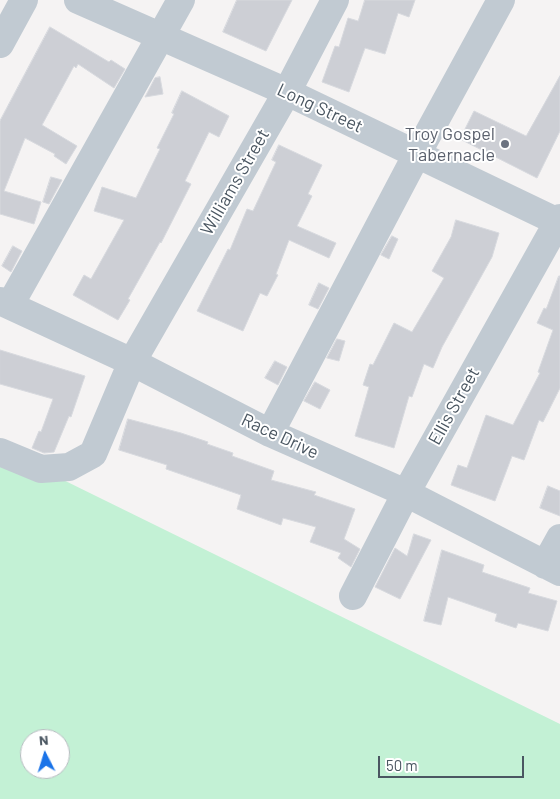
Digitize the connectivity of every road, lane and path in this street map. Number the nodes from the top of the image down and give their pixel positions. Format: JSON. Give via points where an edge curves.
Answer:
{"nodes":[{"id":1,"x":24,"y":0,"type":"edge"},
{"id":2,"x":78,"y":0,"type":"edge"},
{"id":3,"x":181,"y":0,"type":"edge"},
{"id":4,"x":334,"y":0,"type":"edge"},
{"id":5,"x":501,"y":0,"type":"edge"},
{"id":6,"x":161,"y":36,"type":"junction"},
{"id":7,"x":0,"y":44,"type":"edge"},
{"id":8,"x":286,"y":92,"type":"junction"},
{"id":9,"x":417,"y":154,"type":"junction"},
{"id":10,"x":559,"y":221,"type":"edge"},
{"id":11,"x":5,"y":303,"type":"edge"},
{"id":12,"x":132,"y":362,"type":"junction"},
{"id":13,"x":270,"y":433,"type":"junction"},
{"id":14,"x":0,"y":452,"type":"edge"},
{"id":15,"x":406,"y":493,"type":"junction"},
{"id":16,"x":560,"y":538,"type":"edge"},
{"id":17,"x":553,"y":568,"type":"edge"},
{"id":18,"x":353,"y":596,"type":"dead end"}],
"edges":[{"from":1,"to":7,"type":"street"},
{"from":2,"to":6,"type":"street","name":"Long Street"},
{"from":3,"to":6,"type":"street"},
{"from":4,"to":8,"type":"street","name":"Williams Street"},
{"from":5,"to":9,"type":"street"},
{"from":6,"to":8,"type":"street","name":"Long Street"},
{"from":6,"to":11,"type":"street"},
{"from":8,"to":9,"type":"street","name":"Long Street"},
{"from":8,"to":12,"type":"street","name":"Williams Street"},
{"from":9,"to":10,"type":"street","name":"Long Street"},
{"from":9,"to":13,"type":"street"},
{"from":10,"to":15,"type":"street","name":"Ellis Street"},
{"from":11,"to":12,"type":"street","name":"Race Drive"},
{"from":12,"to":13,"type":"street","name":"Race Drive"},
{"from":12,"to":14,"type":"street","name":"Williams Street","via":[[93,454],[69,467],[41,469]]},
{"from":13,"to":15,"type":"street","name":"Race Drive"},
{"from":15,"to":17,"type":"street","name":"Race Drive"},
{"from":15,"to":18,"type":"street","name":"Ellis Street"},
{"from":16,"to":17,"type":"street"}]}
